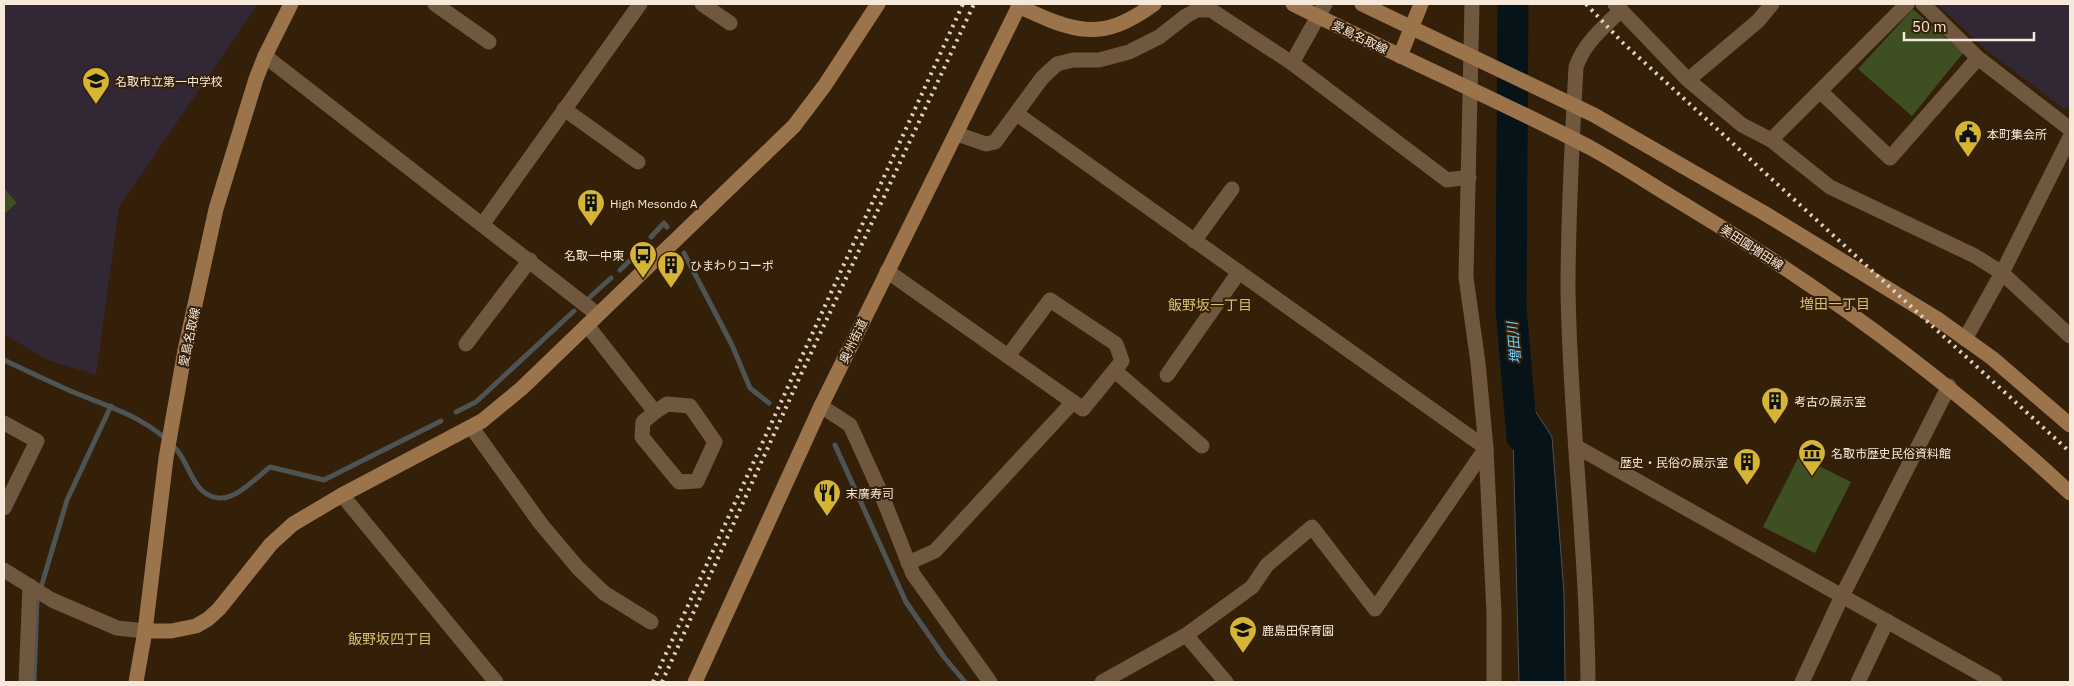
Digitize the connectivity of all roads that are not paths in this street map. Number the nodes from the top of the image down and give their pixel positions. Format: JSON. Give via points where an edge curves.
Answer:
{"nodes":[{"id":1,"x":291,"y":4,"type":"edge"},
{"id":2,"x":435,"y":4,"type":"edge"},
{"id":3,"x":640,"y":4,"type":"edge"},
{"id":4,"x":702,"y":4,"type":"edge"},
{"id":5,"x":878,"y":4,"type":"edge"},
{"id":6,"x":1154,"y":4,"type":"edge"},
{"id":7,"x":1293,"y":4,"type":"edge"},
{"id":8,"x":1326,"y":4,"type":"edge"},
{"id":9,"x":1362,"y":4,"type":"edge"},
{"id":10,"x":1421,"y":4,"type":"edge"},
{"id":11,"x":1472,"y":4,"type":"edge"},
{"id":12,"x":1772,"y":4,"type":"edge"},
{"id":13,"x":1907,"y":4,"type":"edge"},
{"id":14,"x":1923,"y":4,"type":"edge"},
{"id":15,"x":1019,"y":5,"type":"edge"},
{"id":16,"x":1618,"y":7,"type":"edge"},
{"id":17,"x":730,"y":23,"type":"dead end"},
{"id":18,"x":1412,"y":27,"type":"junction"},
{"id":19,"x":488,"y":42,"type":"dead end"},
{"id":20,"x":264,"y":56,"type":"junction"},
{"id":21,"x":1400,"y":56,"type":"junction"},
{"id":22,"x":1978,"y":58,"type":"junction"},
{"id":23,"x":1292,"y":63,"type":"junction"},
{"id":24,"x":1688,"y":80,"type":"junction"},
{"id":25,"x":1820,"y":91,"type":"junction"},
{"id":26,"x":564,"y":110,"type":"junction"},
{"id":27,"x":1017,"y":114,"type":"junction"},
{"id":28,"x":2070,"y":129,"type":"edge"},
{"id":29,"x":957,"y":134,"type":"junction"},
{"id":30,"x":2070,"y":137,"type":"edge"},
{"id":31,"x":1771,"y":140,"type":"junction"},
{"id":32,"x":638,"y":162,"type":"dead end"},
{"id":33,"x":1469,"y":177,"type":"junction"},
{"id":34,"x":1232,"y":189,"type":"dead end"},
{"id":35,"x":482,"y":225,"type":"junction"},
{"id":36,"x":1194,"y":240,"type":"junction"},
{"id":37,"x":530,"y":260,"type":"junction"},
{"id":38,"x":887,"y":271,"type":"junction"},
{"id":39,"x":1239,"y":272,"type":"junction"},
{"id":40,"x":2002,"y":273,"type":"junction"},
{"id":41,"x":592,"y":320,"type":"junction"},
{"id":42,"x":2070,"y":336,"type":"edge"},
{"id":43,"x":1965,"y":339,"type":"junction"},
{"id":44,"x":466,"y":344,"type":"dead end"},
{"id":45,"x":1008,"y":356,"type":"junction"},
{"id":46,"x":1115,"y":371,"type":"junction"},
{"id":47,"x":1167,"y":375,"type":"dead end"},
{"id":48,"x":1949,"y":386,"type":"junction"},
{"id":49,"x":1073,"y":402,"type":"junction"},
{"id":50,"x":821,"y":406,"type":"junction"},
{"id":51,"x":655,"y":412,"type":"junction"},
{"id":52,"x":4,"y":423,"type":"edge"},
{"id":53,"x":2070,"y":426,"type":"edge"},
{"id":54,"x":472,"y":428,"type":"junction"},
{"id":55,"x":1202,"y":446,"type":"dead end"},
{"id":56,"x":1577,"y":447,"type":"junction"},
{"id":57,"x":1486,"y":448,"type":"junction"},
{"id":58,"x":2070,"y":493,"type":"edge"},
{"id":59,"x":342,"y":494,"type":"junction"},
{"id":60,"x":4,"y":508,"type":"edge"},
{"id":61,"x":908,"y":563,"type":"junction"},
{"id":62,"x":4,"y":570,"type":"edge"},
{"id":63,"x":30,"y":586,"type":"junction"},
{"id":64,"x":1842,"y":596,"type":"junction"},
{"id":65,"x":1887,"y":621,"type":"junction"},
{"id":66,"x":651,"y":622,"type":"dead end"},
{"id":67,"x":145,"y":631,"type":"junction"},
{"id":68,"x":1186,"y":635,"type":"junction"},
{"id":69,"x":26,"y":682,"type":"edge"},
{"id":70,"x":136,"y":682,"type":"edge"},
{"id":71,"x":496,"y":682,"type":"edge"},
{"id":72,"x":695,"y":682,"type":"edge"},
{"id":73,"x":990,"y":682,"type":"edge"},
{"id":74,"x":1105,"y":682,"type":"edge"},
{"id":75,"x":1226,"y":682,"type":"edge"},
{"id":76,"x":1494,"y":682,"type":"edge"},
{"id":77,"x":1588,"y":682,"type":"edge"},
{"id":78,"x":1802,"y":682,"type":"edge"},
{"id":79,"x":1858,"y":682,"type":"edge"},
{"id":80,"x":1995,"y":682,"type":"edge"}],
"edges":[{"from":1,"to":20,"type":"main road","name":"愛島名取線"},
{"from":2,"to":19,"type":"street"},
{"from":3,"to":26,"type":"street"},
{"from":4,"to":17,"type":"street"},
{"from":5,"to":41,"type":"main road","via":[[794,126]]},
{"from":6,"to":15,"type":"main road","via":[[1117,25],[1094,31],[1070,28]]},
{"from":7,"to":21,"type":"main road","name":"愛島名取線"},
{"from":8,"to":23,"type":"street"},
{"from":9,"to":18,"type":"main road"},
{"from":10,"to":18,"type":"main road","name":"愛島名取線"},
{"from":11,"to":33,"type":"street"},
{"from":12,"to":24,"type":"street","via":[[1758,21]]},
{"from":13,"to":25,"type":"street"},
{"from":14,"to":22,"type":"street"},
{"from":15,"to":29,"type":"main road","name":"奥州街道"},
{"from":16,"to":24,"type":"street"},
{"from":16,"to":56,"type":"street","via":[[1588,42],[1576,67],[1568,291]]},
{"from":18,"to":21,"type":"main road","name":"愛島名取線"},
{"from":18,"to":43,"type":"main road","via":[[1594,115],[1764,214]]},
{"from":20,"to":35,"type":"street"},
{"from":20,"to":67,"type":"main road","name":"愛島名取線","via":[[216,210],[185,350],[166,458]]},
{"from":21,"to":48,"type":"main road","name":"美田園増田線","via":[[1591,149],[1730,232],[1848,309]]},
{"from":22,"to":25,"type":"street","via":[[1890,158]]},
{"from":22,"to":28,"type":"street"},
{"from":23,"to":27,"type":"street","via":[[1221,15],[1211,10],[1197,10],[1159,37],[1129,52],[1099,60],[1057,64],[1042,78]]},
{"from":23,"to":33,"type":"street","via":[[1447,180]]},
{"from":24,"to":31,"type":"street","via":[[1742,126]]},
{"from":25,"to":31,"type":"street"},
{"from":26,"to":32,"type":"street"},
{"from":26,"to":35,"type":"street"},
{"from":27,"to":29,"type":"street","via":[[995,142],[986,144]]},
{"from":27,"to":36,"type":"street"},
{"from":29,"to":38,"type":"main road","name":"奥州街道"},
{"from":30,"to":40,"type":"street"},
{"from":31,"to":40,"type":"street","via":[[1830,187],[1975,256]]},
{"from":33,"to":57,"type":"street","via":[[1466,277]]},
{"from":34,"to":36,"type":"street"},
{"from":35,"to":37,"type":"street"},
{"from":36,"to":39,"type":"street"},
{"from":37,"to":41,"type":"street"},
{"from":37,"to":44,"type":"street"},
{"from":38,"to":45,"type":"street"},
{"from":38,"to":50,"type":"main road","name":"奥州街道"},
{"from":39,"to":47,"type":"street"},
{"from":39,"to":57,"type":"street"},
{"from":40,"to":42,"type":"street"},
{"from":40,"to":43,"type":"street"},
{"from":41,"to":51,"type":"street"},
{"from":41,"to":54,"type":"main road","via":[[522,388]]},
{"from":43,"to":53,"type":"main road","via":[[1992,358]]},
{"from":45,"to":46,"type":"street","via":[[1050,300],[1116,344],[1122,361]]},
{"from":45,"to":49,"type":"street"},
{"from":46,"to":49,"type":"street","via":[[1083,409]]},
{"from":46,"to":55,"type":"street"},
{"from":48,"to":58,"type":"main road","name":"美田園増田線"},
{"from":48,"to":64,"type":"street"},
{"from":49,"to":61,"type":"street","via":[[935,551]]},
{"from":50,"to":61,"type":"street","via":[[850,424]]},
{"from":50,"to":72,"type":"main road","name":"奥州街道"},
{"from":51,"to":51,"type":"street","via":[[667,404],[690,406],[715,442],[697,482],[680,482],[642,437],[643,422]]},
{"from":52,"to":60,"type":"street","via":[[37,441]]},
{"from":54,"to":59,"type":"main road"},
{"from":54,"to":66,"type":"street","via":[[540,524],[578,568],[604,593]]},
{"from":56,"to":64,"type":"street"},
{"from":56,"to":77,"type":"street","via":[[1588,603]]},
{"from":57,"to":68,"type":"street","via":[[1374,609],[1312,528],[1266,565],[1252,586]]},
{"from":57,"to":76,"type":"street"},
{"from":59,"to":67,"type":"main road","via":[[294,524],[271,544],[208,619],[196,626],[171,631]]},
{"from":59,"to":71,"type":"street"},
{"from":61,"to":73,"type":"street"},
{"from":62,"to":63,"type":"street"},
{"from":63,"to":67,"type":"street","via":[[52,600],[117,628]]},
{"from":63,"to":69,"type":"street"},
{"from":64,"to":65,"type":"street"},
{"from":64,"to":78,"type":"street"},
{"from":65,"to":79,"type":"street"},
{"from":65,"to":80,"type":"street"},
{"from":67,"to":70,"type":"main road","name":"愛島名取線"},
{"from":68,"to":74,"type":"street"},
{"from":68,"to":75,"type":"street"}]}
